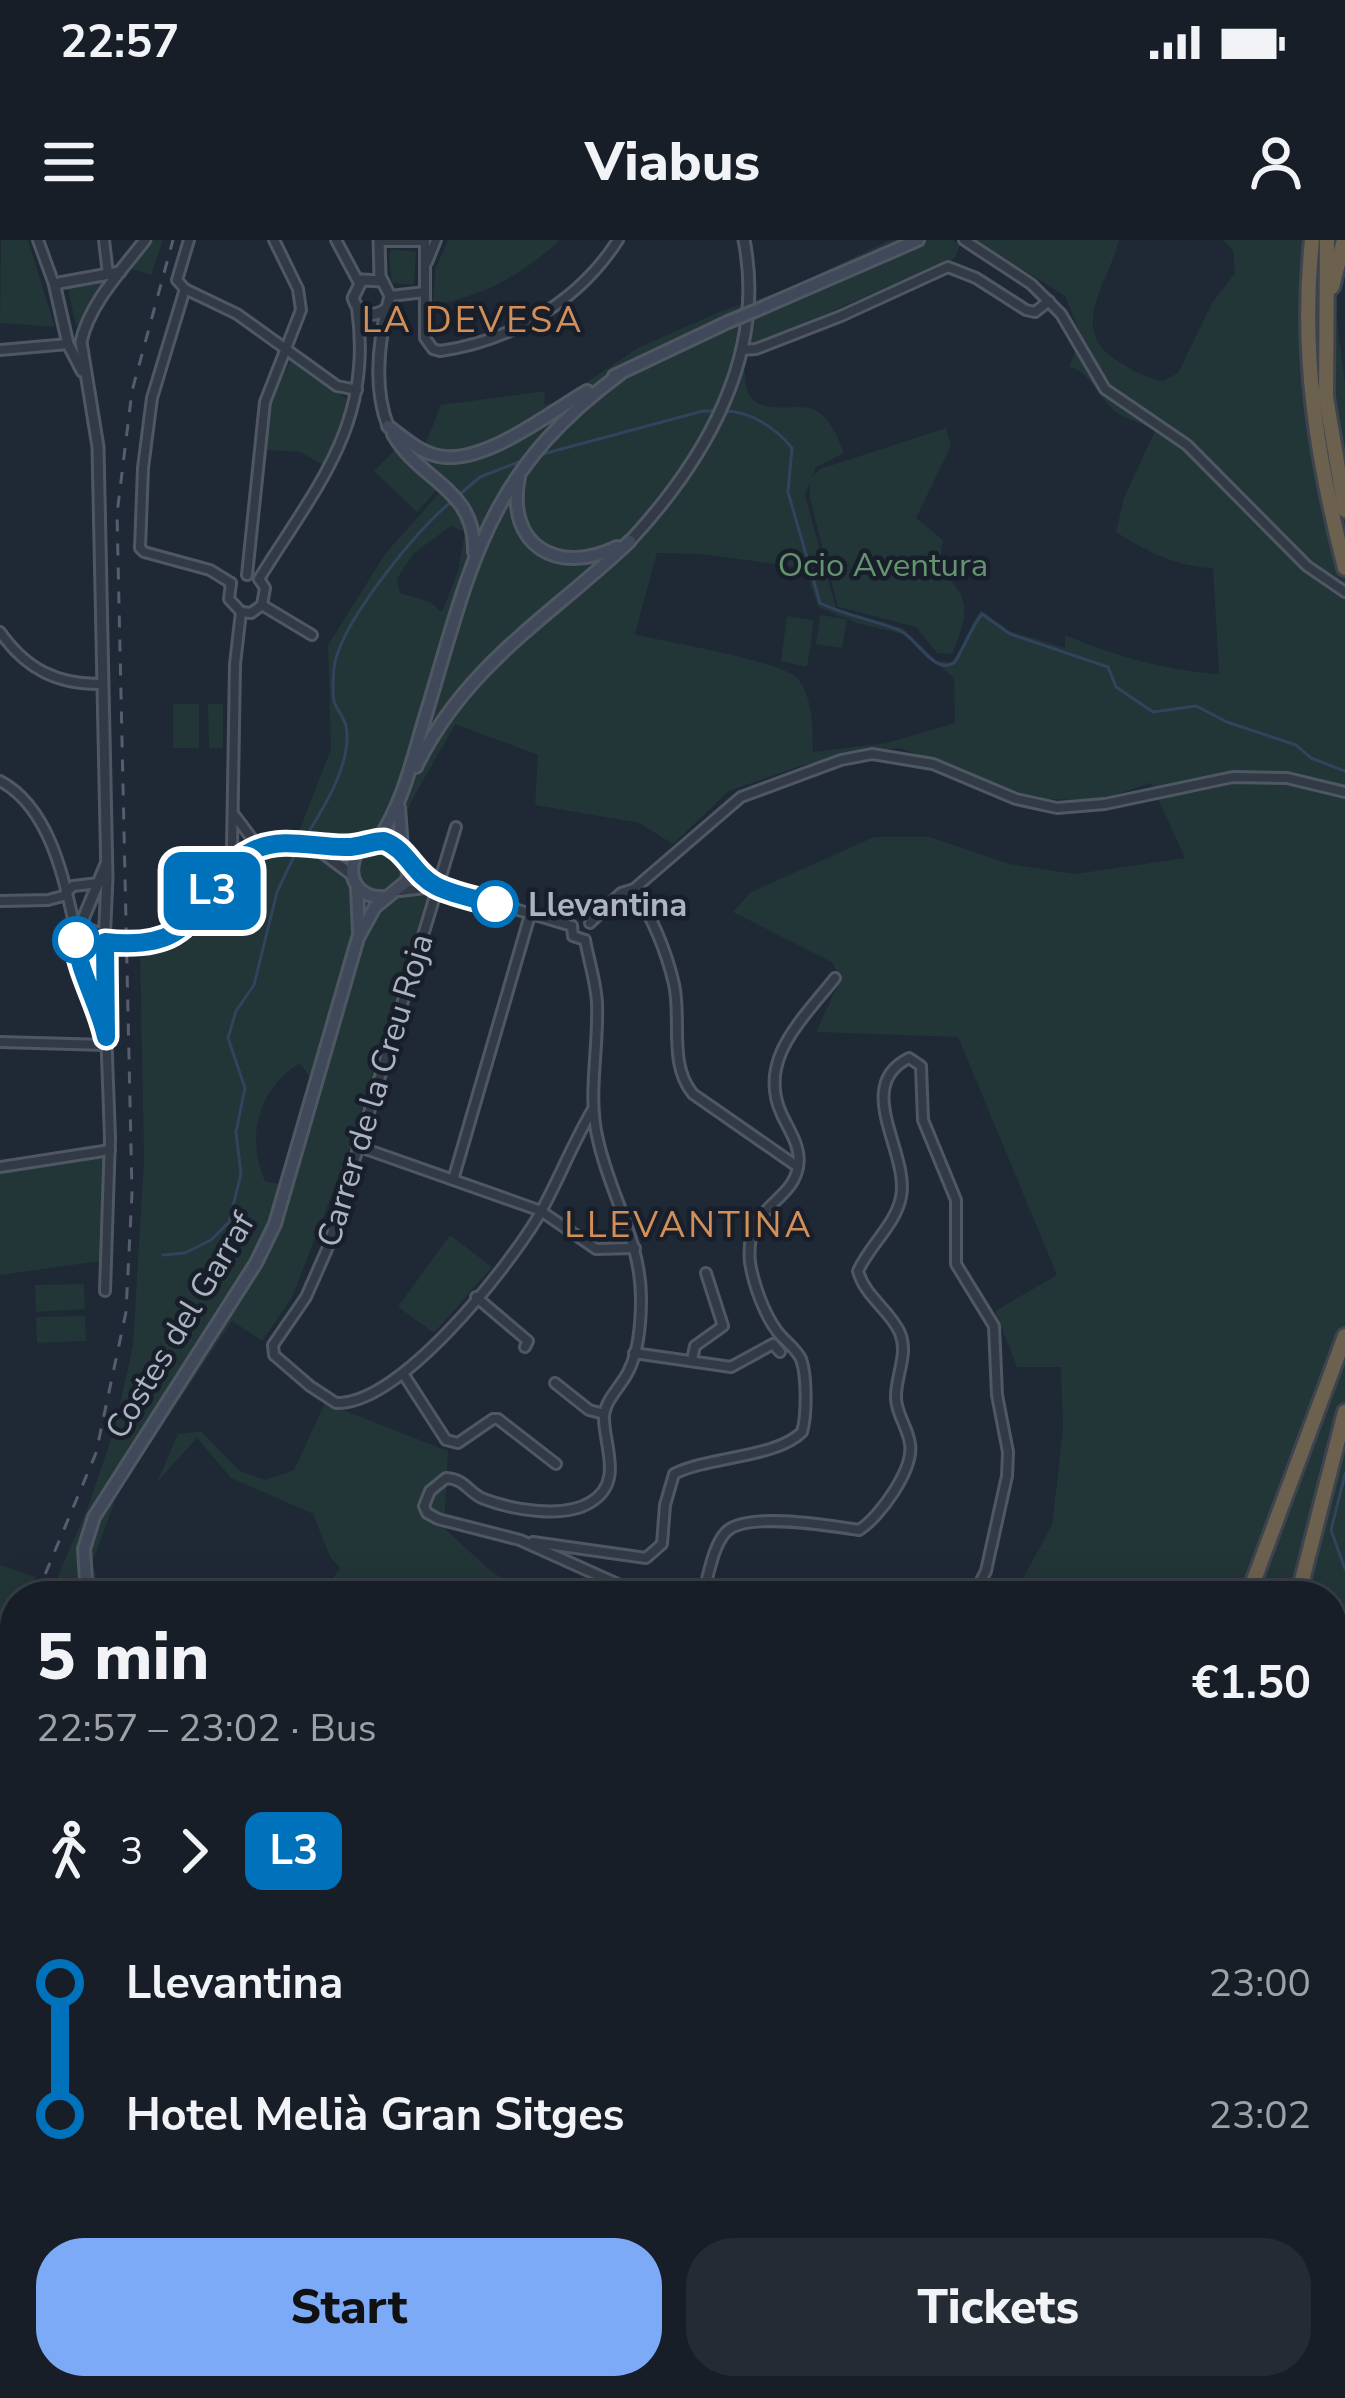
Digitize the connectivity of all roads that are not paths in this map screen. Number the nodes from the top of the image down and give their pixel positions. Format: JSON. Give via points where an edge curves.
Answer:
{"nodes":[{"id":1,"x":38,"y":240,"type":"edge"},
{"id":2,"x":104,"y":240,"type":"edge"},
{"id":3,"x":146,"y":240,"type":"edge"},
{"id":4,"x":189,"y":240,"type":"edge"},
{"id":5,"x":274,"y":240,"type":"edge"},
{"id":6,"x":336,"y":240,"type":"edge"},
{"id":7,"x":379,"y":240,"type":"edge"},
{"id":8,"x":429,"y":240,"type":"edge"},
{"id":9,"x":618,"y":240,"type":"edge"},
{"id":10,"x":744,"y":240,"type":"edge"},
{"id":11,"x":918,"y":240,"type":"edge"},
{"id":12,"x":964,"y":240,"type":"edge"},
{"id":13,"x":1303,"y":240,"type":"edge"},
{"id":14,"x":1312,"y":240,"type":"edge"},
{"id":15,"x":1328,"y":240,"type":"edge"},
{"id":16,"x":1344,"y":240,"type":"edge"},
{"id":17,"x":115,"y":274,"type":"junction"},
{"id":18,"x":377,"y":279,"type":"junction"},
{"id":19,"x":359,"y":283,"type":"junction"},
{"id":20,"x":55,"y":287,"type":"junction"},
{"id":21,"x":185,"y":289,"type":"junction"},
{"id":22,"x":425,"y":292,"type":"junction"},
{"id":23,"x":390,"y":296,"type":"junction"},
{"id":24,"x":1049,"y":301,"type":"junction"},
{"id":25,"x":386,"y":308,"type":"junction"},
{"id":26,"x":366,"y":312,"type":"junction"},
{"id":27,"x":65,"y":326,"type":"junction"},
{"id":28,"x":84,"y":329,"type":"junction"},
{"id":29,"x":1324,"y":333,"type":"junction"},
{"id":30,"x":381,"y":334,"type":"junction"},
{"id":31,"x":68,"y":344,"type":"junction"},
{"id":32,"x":0,"y":350,"type":"edge"},
{"id":33,"x":288,"y":350,"type":"junction"},
{"id":34,"x":741,"y":350,"type":"junction"},
{"id":35,"x":620,"y":374,"type":"junction"},
{"id":36,"x":86,"y":378,"type":"junction"},
{"id":37,"x":1310,"y":378,"type":"junction"},
{"id":38,"x":356,"y":392,"type":"junction"},
{"id":39,"x":388,"y":426,"type":"junction"},
{"id":40,"x":523,"y":465,"type":"junction"},
{"id":41,"x":1345,"y":510,"type":"edge"},
{"id":42,"x":631,"y":541,"type":"junction"},
{"id":43,"x":473,"y":561,"type":"junction"},
{"id":44,"x":1345,"y":568,"type":"edge"},
{"id":45,"x":247,"y":575,"type":"junction"},
{"id":46,"x":259,"y":579,"type":"junction"},
{"id":47,"x":231,"y":583,"type":"junction"},
{"id":48,"x":1345,"y":592,"type":"edge"},
{"id":49,"x":262,"y":605,"type":"junction"},
{"id":50,"x":241,"y":612,"type":"junction"},
{"id":51,"x":0,"y":632,"type":"edge"},
{"id":52,"x":312,"y":635,"type":"dead end"},
{"id":53,"x":104,"y":684,"type":"junction"},
{"id":54,"x":0,"y":782,"type":"edge"},
{"id":55,"x":1345,"y":791,"type":"edge"},
{"id":56,"x":400,"y":800,"type":"junction"},
{"id":57,"x":235,"y":815,"type":"junction"},
{"id":58,"x":456,"y":827,"type":"dead end"},
{"id":59,"x":378,"y":841,"type":"junction"},
{"id":60,"x":310,"y":845,"type":"junction"},
{"id":61,"x":362,"y":846,"type":"junction"},
{"id":62,"x":259,"y":848,"type":"junction"},
{"id":63,"x":403,"y":851,"type":"junction"},
{"id":64,"x":235,"y":862,"type":"junction"},
{"id":65,"x":106,"y":864,"type":"junction"},
{"id":66,"x":408,"y":865,"type":"junction"},
{"id":67,"x":351,"y":874,"type":"junction"},
{"id":68,"x":100,"y":882,"type":"junction"},
{"id":69,"x":437,"y":886,"type":"junction"},
{"id":70,"x":69,"y":888,"type":"junction"},
{"id":71,"x":357,"y":888,"type":"junction"},
{"id":72,"x":634,"y":889,"type":"junction"},
{"id":73,"x":400,"y":891,"type":"junction"},
{"id":74,"x":386,"y":897,"type":"junction"},
{"id":75,"x":0,"y":901,"type":"edge"},
{"id":76,"x":530,"y":915,"type":"junction"},
{"id":77,"x":590,"y":923,"type":"junction"},
{"id":78,"x":572,"y":926,"type":"junction"},
{"id":79,"x":79,"y":928,"type":"junction"},
{"id":80,"x":358,"y":938,"type":"junction"},
{"id":81,"x":585,"y":940,"type":"junction"},
{"id":82,"x":104,"y":941,"type":"junction"},
{"id":83,"x":76,"y":945,"type":"junction"},
{"id":84,"x":835,"y":978,"type":"dead end"},
{"id":85,"x":106,"y":1041,"type":"junction"},
{"id":86,"x":0,"y":1042,"type":"edge"},
{"id":87,"x":593,"y":1108,"type":"junction"},
{"id":88,"x":357,"y":1146,"type":"junction"},
{"id":89,"x":110,"y":1150,"type":"junction"},
{"id":90,"x":0,"y":1167,"type":"edge"},
{"id":91,"x":798,"y":1168,"type":"junction"},
{"id":92,"x":453,"y":1180,"type":"junction"},
{"id":93,"x":541,"y":1211,"type":"junction"},
{"id":94,"x":635,"y":1248,"type":"junction"},
{"id":95,"x":706,"y":1273,"type":"dead end"},
{"id":96,"x":105,"y":1292,"type":"dead end"},
{"id":97,"x":476,"y":1297,"type":"junction"},
{"id":98,"x":1345,"y":1336,"type":"edge"},
{"id":99,"x":525,"y":1346,"type":"dead end"},
{"id":100,"x":780,"y":1352,"type":"dead end"},
{"id":101,"x":634,"y":1354,"type":"junction"},
{"id":102,"x":692,"y":1360,"type":"junction"},
{"id":103,"x":404,"y":1375,"type":"junction"},
{"id":104,"x":554,"y":1382,"type":"dead end"},
{"id":105,"x":1345,"y":1412,"type":"edge"},
{"id":106,"x":604,"y":1414,"type":"junction"},
{"id":107,"x":556,"y":1464,"type":"dead end"},
{"id":108,"x":520,"y":1540,"type":"junction"},
{"id":109,"x":86,"y":1581,"type":"edge"},
{"id":110,"x":611,"y":1581,"type":"edge"},
{"id":111,"x":707,"y":1581,"type":"edge"},
{"id":112,"x":980,"y":1581,"type":"edge"},
{"id":113,"x":1254,"y":1581,"type":"edge"},
{"id":114,"x":1302,"y":1581,"type":"edge"}],
"edges":[{"from":1,"to":20,"type":"street"},
{"from":2,"to":17,"type":"street"},
{"from":3,"to":17,"type":"street"},
{"from":4,"to":21,"type":"street","via":[[177,280]]},
{"from":5,"to":33,"type":"street","via":[[301,304]]},
{"from":6,"to":19,"type":"street"},
{"from":7,"to":8,"type":"street"},
{"from":7,"to":18,"type":"street"},
{"from":8,"to":22,"type":"street"},
{"from":9,"to":22,"type":"street","via":[[582,283],[529,323],[488,340],[433,349],[425,338]]},
{"from":10,"to":34,"type":"street"},
{"from":11,"to":35,"type":"main road","bridge":true},
{"from":12,"to":24,"type":"street"},
{"from":13,"to":37,"type":"highway","via":[[1302,348]]},
{"from":14,"to":37,"type":"highway"},
{"from":15,"to":29,"type":"highway"},
{"from":16,"to":29,"type":"highway"},
{"from":17,"to":20,"type":"street"},
{"from":17,"to":28,"type":"street"},
{"from":18,"to":19,"type":"street"},
{"from":18,"to":23,"type":"street"},
{"from":19,"to":26,"type":"street","via":[[353,298]]},
{"from":20,"to":27,"type":"street"},
{"from":21,"to":33,"type":"street"},
{"from":21,"to":47,"type":"street","via":[[152,398],[143,552]]},
{"from":22,"to":23,"type":"street"},
{"from":23,"to":25,"type":"street"},
{"from":24,"to":34,"type":"street","via":[[1025,310],[948,267],[842,316]]},
{"from":24,"to":48,"type":"street","via":[[1105,389],[1187,445],[1307,566]]},
{"from":25,"to":26,"type":"street"},
{"from":25,"to":30,"type":"street"},
{"from":26,"to":30,"type":"street"},
{"from":26,"to":38,"type":"street"},
{"from":27,"to":28,"type":"street"},
{"from":27,"to":31,"type":"street"},
{"from":28,"to":36,"type":"street"},
{"from":29,"to":41,"type":"highway"},
{"from":30,"to":39,"type":"street","via":[[380,400]]},
{"from":31,"to":32,"type":"street"},
{"from":31,"to":36,"type":"street"},
{"from":33,"to":38,"type":"street"},
{"from":33,"to":45,"type":"street","via":[[265,402]]},
{"from":34,"to":42,"type":"street","via":[[716,425],[668,501]]},
{"from":35,"to":39,"type":"main road","via":[[459,457],[421,450]]},
{"from":35,"to":40,"type":"main road","via":[[564,418]]},
{"from":36,"to":53,"type":"street","via":[[98,447]]},
{"from":37,"to":44,"type":"highway"},
{"from":38,"to":46,"type":"street","via":[[340,451]]},
{"from":39,"to":43,"type":"main road","via":[[456,499],[474,529]]},
{"from":40,"to":42,"type":"main road","via":[[516,510],[537,547],[572,561]]},
{"from":40,"to":43,"type":"main road"},
{"from":42,"to":56,"type":"main road","via":[[485,666],[436,728]]},
{"from":43,"to":56,"type":"main road"},
{"from":45,"to":46,"type":"street"},
{"from":45,"to":47,"type":"street"},
{"from":46,"to":49,"type":"street"},
{"from":47,"to":50,"type":"street","via":[[230,599]]},
{"from":49,"to":50,"type":"street"},
{"from":49,"to":52,"type":"street"},
{"from":50,"to":57,"type":"street"},
{"from":51,"to":53,"type":"street","via":[[40,673]]},
{"from":53,"to":65,"type":"street"},
{"from":54,"to":70,"type":"street","via":[[27,802]]},
{"from":55,"to":72,"type":"street","via":[[1233,777],[1057,808],[933,764],[872,754],[741,797]]},
{"from":56,"to":59,"type":"main road"},
{"from":56,"to":63,"type":"main road"},
{"from":57,"to":62,"type":"street"},
{"from":57,"to":64,"type":"street"},
{"from":58,"to":69,"type":"street","name":"Carrer de la Creu Roja"},
{"from":59,"to":61,"type":"main road"},
{"from":59,"to":63,"type":"main road"},
{"from":60,"to":61,"type":"street"},
{"from":60,"to":62,"type":"street"},
{"from":60,"to":67,"type":"street"},
{"from":61,"to":67,"type":"main road"},
{"from":62,"to":64,"type":"street"},
{"from":63,"to":66,"type":"main road"},
{"from":64,"to":82,"type":"street","bridge":true,"via":[[179,932],[145,943]]},
{"from":65,"to":68,"type":"street"},
{"from":65,"to":82,"type":"street"},
{"from":66,"to":69,"type":"street"},
{"from":66,"to":73,"type":"main road"},
{"from":67,"to":71,"type":"main road"},
{"from":68,"to":70,"type":"street"},
{"from":68,"to":79,"type":"street"},
{"from":69,"to":73,"type":"street"},
{"from":69,"to":76,"type":"street"},
{"from":69,"to":88,"type":"street","name":"Carrer de la Creu Roja"},
{"from":70,"to":75,"type":"street","via":[[48,900]]},
{"from":70,"to":79,"type":"street"},
{"from":71,"to":74,"type":"main road"},
{"from":71,"to":80,"type":"main road"},
{"from":72,"to":77,"type":"street"},
{"from":72,"to":91,"type":"street","via":[[675,988],[683,1082]]},
{"from":73,"to":74,"type":"main road"},
{"from":74,"to":80,"type":"main road"},
{"from":76,"to":78,"type":"street"},
{"from":76,"to":92,"type":"street"},
{"from":77,"to":78,"type":"street"},
{"from":77,"to":81,"type":"street"},
{"from":78,"to":81,"type":"street","via":[[573,936]]},
{"from":79,"to":82,"type":"street"},
{"from":79,"to":83,"type":"street"},
{"from":80,"to":109,"type":"main road","name":"Costes del Garraf","via":[[275,1224],[94,1517]]},
{"from":81,"to":87,"type":"street","via":[[597,999]]},
{"from":82,"to":83,"type":"street","via":[[86,950]]},
{"from":82,"to":85,"type":"street"},
{"from":83,"to":85,"type":"street"},
{"from":84,"to":91,"type":"street","via":[[778,1054],[772,1077]]},
{"from":85,"to":86,"type":"street"},
{"from":85,"to":89,"type":"street"},
{"from":87,"to":93,"type":"street"},
{"from":87,"to":94,"type":"street"},
{"from":88,"to":92,"type":"street"},
{"from":88,"to":103,"type":"street","name":"Carrer de la Creu Roja","via":[[328,1247],[274,1354],[336,1403],[363,1399]]},
{"from":89,"to":90,"type":"street"},
{"from":89,"to":96,"type":"street"},
{"from":91,"to":108,"type":"street","via":[[758,1218],[750,1261],[772,1325],[801,1359],[802,1432],[790,1443],[674,1474],[662,1544],[646,1558]]},
{"from":92,"to":93,"type":"street"},
{"from":93,"to":94,"type":"street","via":[[596,1249]]},
{"from":93,"to":97,"type":"street"},
{"from":94,"to":101,"type":"street","via":[[641,1306]]},
{"from":95,"to":102,"type":"street","via":[[723,1326],[695,1346]]},
{"from":97,"to":99,"type":"street"},
{"from":97,"to":103,"type":"street"},
{"from":98,"to":113,"type":"highway"},
{"from":100,"to":102,"type":"street","via":[[773,1344],[731,1366]]},
{"from":101,"to":102,"type":"street"},
{"from":101,"to":106,"type":"street"},
{"from":103,"to":107,"type":"street","via":[[446,1440],[458,1443],[493,1418]]},
{"from":104,"to":106,"type":"street"},
{"from":105,"to":114,"type":"highway"},
{"from":106,"to":108,"type":"street","via":[[610,1475],[592,1502],[525,1508],[446,1478],[424,1498],[438,1519]]},
{"from":108,"to":110,"type":"street"},
{"from":111,"to":112,"type":"street","via":[[730,1529],[816,1522],[859,1530],[907,1471],[911,1447],[896,1402],[902,1340],[858,1270],[901,1200],[882,1099],[904,1059],[919,1062],[923,1120],[956,1200],[956,1264],[994,1326],[1007,1476]]}]}
